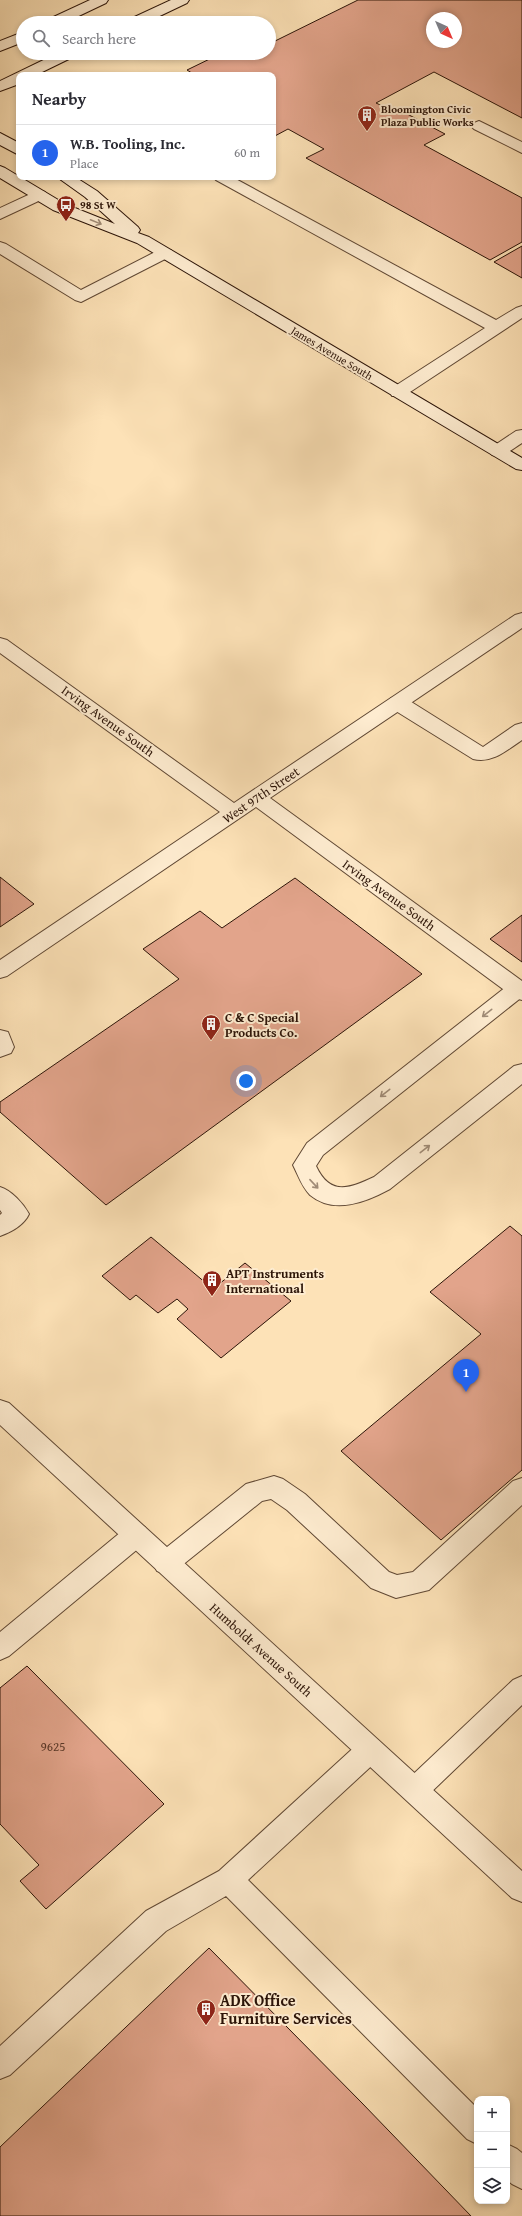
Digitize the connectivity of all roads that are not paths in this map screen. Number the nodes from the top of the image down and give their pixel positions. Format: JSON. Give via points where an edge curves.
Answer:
{"nodes":[{"id":1,"x":100,"y":0,"type":"edge"},
{"id":2,"x":182,"y":0,"type":"edge"},
{"id":3,"x":67,"y":16,"type":"edge"},
{"id":4,"x":148,"y":16,"type":"edge"},
{"id":5,"x":16,"y":37,"type":"edge"},
{"id":6,"x":16,"y":39,"type":"edge"},
{"id":7,"x":0,"y":40,"type":"edge"},
{"id":8,"x":0,"y":47,"type":"edge"},
{"id":9,"x":56,"y":60,"type":"joint"},
{"id":10,"x":30,"y":72,"type":"edge"},
{"id":11,"x":46,"y":72,"type":"edge"},
{"id":12,"x":16,"y":79,"type":"edge"},
{"id":13,"x":0,"y":87,"type":"edge"},
{"id":14,"x":479,"y":126,"type":"dead end"},
{"id":15,"x":0,"y":138,"type":"edge"},
{"id":16,"x":16,"y":148,"type":"edge"},
{"id":17,"x":522,"y":148,"type":"edge"},
{"id":18,"x":0,"y":171,"type":"edge"},
{"id":19,"x":69,"y":180,"type":"edge"},
{"id":20,"x":226,"y":180,"type":"edge"},
{"id":21,"x":39,"y":195,"type":"junction"},
{"id":22,"x":0,"y":214,"type":"edge"},
{"id":23,"x":143,"y":240,"type":"junction"},
{"id":24,"x":0,"y":247,"type":"edge"},
{"id":25,"x":165,"y":253,"type":"junction"},
{"id":26,"x":522,"y":311,"type":"edge"},
{"id":27,"x":496,"y":327,"type":"junction"},
{"id":28,"x":398,"y":392,"type":"junction"},
{"id":29,"x":522,"y":435,"type":"edge"},
{"id":30,"x":498,"y":451,"type":"junction"},
{"id":31,"x":522,"y":465,"type":"edge"},
{"id":32,"x":522,"y":619,"type":"edge"},
{"id":33,"x":0,"y":644,"type":"edge"},
{"id":34,"x":398,"y":703,"type":"junction"},
{"id":35,"x":522,"y":730,"type":"edge"},
{"id":36,"x":257,"y":798,"type":"junction"},
{"id":37,"x":235,"y":813,"type":"junction"},
{"id":38,"x":0,"y":970,"type":"edge"},
{"id":39,"x":520,"y":990,"type":"edge"},
{"id":40,"x":0,"y":1038,"type":"edge"},
{"id":41,"x":0,"y":1049,"type":"edge"},
{"id":42,"x":522,"y":1072,"type":"edge"},
{"id":43,"x":0,"y":1196,"type":"edge"},
{"id":44,"x":0,"y":1227,"type":"edge"},
{"id":45,"x":0,"y":1410,"type":"edge"},
{"id":46,"x":522,"y":1489,"type":"edge"},
{"id":47,"x":136,"y":1535,"type":"junction"},
{"id":48,"x":166,"y":1563,"type":"junction"},
{"id":49,"x":0,"y":1648,"type":"edge"},
{"id":50,"x":522,"y":1688,"type":"edge"},
{"id":51,"x":370,"y":1750,"type":"junction"},
{"id":52,"x":414,"y":1790,"type":"junction"},
{"id":53,"x":229,"y":1880,"type":"junction"},
{"id":54,"x":522,"y":1889,"type":"edge"},
{"id":55,"x":0,"y":2065,"type":"edge"},
{"id":56,"x":474,"y":2126,"type":"edge"},
{"id":57,"x":510,"y":2162,"type":"edge"},
{"id":58,"x":522,"y":2174,"type":"edge"}],
"edges":[{"from":1,"to":3,"type":"street"},
{"from":2,"to":4,"type":"street"},
{"from":5,"to":7,"type":"street"},
{"from":6,"to":8,"type":"street"},
{"from":9,"to":10,"type":"street"},
{"from":9,"to":11,"type":"street"},
{"from":12,"to":13,"type":"street"},
{"from":14,"to":17,"type":"street"},
{"from":15,"to":16,"type":"street"},
{"from":18,"to":21,"type":"street","name":"James Avenue South"},
{"from":19,"to":23,"type":"street","name":"James Avenue South","via":[[91,194]]},
{"from":20,"to":27,"type":"street"},
{"from":21,"to":22,"type":"street"},
{"from":21,"to":23,"type":"street","name":"James Avenue South","one_way":true,"via":[[59,207]]},
{"from":23,"to":25,"type":"street","name":"James Avenue South"},
{"from":24,"to":25,"type":"street","via":[[81,297]]},
{"from":25,"to":28,"type":"street","name":"James Avenue South"},
{"from":26,"to":27,"type":"street"},
{"from":27,"to":28,"type":"street"},
{"from":28,"to":30,"type":"street","name":"James Avenue South"},
{"from":29,"to":30,"type":"street"},
{"from":30,"to":31,"type":"street","name":"James Avenue South"},
{"from":32,"to":34,"type":"street","name":"West 97th Street"},
{"from":33,"to":37,"type":"street","name":"Irving Avenue South"},
{"from":34,"to":35,"type":"street","via":[[480,754],[491,752]]},
{"from":34,"to":36,"type":"street","name":"West 97th Street"},
{"from":36,"to":37,"type":"street","name":"West 97th Street"},
{"from":36,"to":39,"type":"street","name":"Irving Avenue South"},
{"from":37,"to":38,"type":"street","name":"West 97th Street"},
{"from":39,"to":42,"type":"street","one_way":true,"via":[[315,1149],[304,1166],[310,1180],[322,1192],[342,1197],[362,1194],[382,1182]]},
{"from":40,"to":41,"type":"street","via":[[4,1047]]},
{"from":43,"to":44,"type":"street","via":[[18,1214]]},
{"from":45,"to":47,"type":"street","name":"Humboldt Avenue South"},
{"from":46,"to":48,"type":"street","via":[[420,1582],[396,1587],[380,1580],[296,1502],[274,1487],[255,1492]]},
{"from":47,"to":48,"type":"street","name":"Humboldt Avenue South"},
{"from":47,"to":49,"type":"street"},
{"from":48,"to":51,"type":"street","name":"Humboldt Avenue South"},
{"from":50,"to":52,"type":"street"},
{"from":51,"to":52,"type":"street","name":"Humboldt Avenue South"},
{"from":51,"to":53,"type":"street"},
{"from":52,"to":54,"type":"street","name":"Humboldt Avenue South"},
{"from":53,"to":55,"type":"street","via":[[156,1921]]},
{"from":53,"to":56,"type":"street"},
{"from":57,"to":58,"type":"street"}]}
